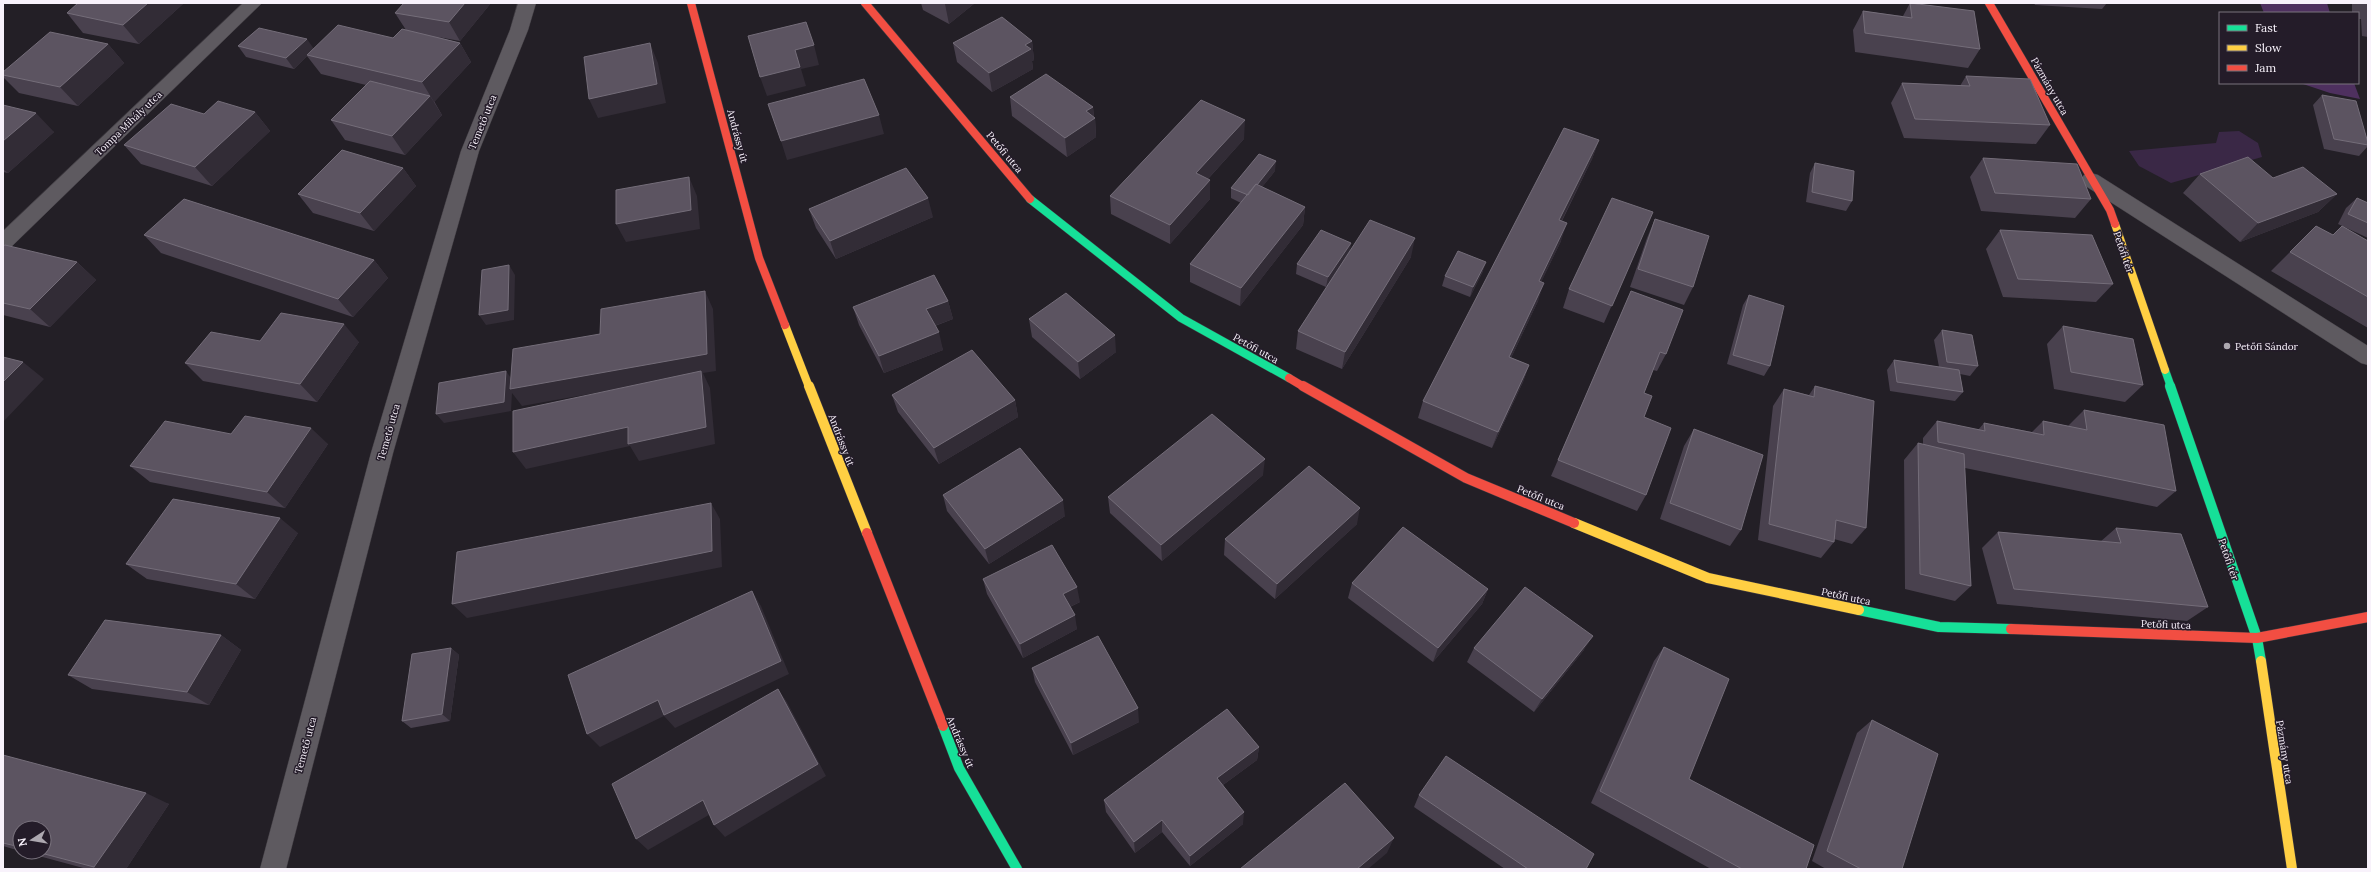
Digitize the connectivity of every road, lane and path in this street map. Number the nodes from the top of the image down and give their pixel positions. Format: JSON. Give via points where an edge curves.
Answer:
{"nodes":[{"id":1,"x":253,"y":3,"type":"edge"},
{"id":2,"x":527,"y":3,"type":"edge"},
{"id":3,"x":691,"y":3,"type":"edge"},
{"id":4,"x":865,"y":3,"type":"edge"},
{"id":5,"x":1989,"y":3,"type":"edge"},
{"id":6,"x":2092,"y":180,"type":"junction"},
{"id":7,"x":3,"y":243,"type":"edge"},
{"id":8,"x":2368,"y":357,"type":"edge"},
{"id":9,"x":2368,"y":617,"type":"edge"},
{"id":10,"x":2257,"y":638,"type":"junction"},
{"id":11,"x":273,"y":869,"type":"edge"},
{"id":12,"x":1017,"y":869,"type":"edge"},
{"id":13,"x":2292,"y":869,"type":"edge"}],
"edges":[{"from":1,"to":7,"type":"street","name":"Tompa Mihály utca"},
{"from":2,"to":11,"type":"street","name":"Temető utca","via":[[519,30],[465,166],[382,453]]},
{"from":3,"to":12,"type":"street","name":"Andrássy út","via":[[759,258],[959,768]]},
{"from":4,"to":10,"type":"street","name":"Petőfi utca","via":[[1031,200],[1180,318],[1466,478],[1708,578],[1939,627]]},
{"from":5,"to":6,"type":"street","name":"Pázmány utca"},
{"from":6,"to":8,"type":"street"},
{"from":6,"to":10,"type":"street","name":"Petőfi tér","via":[[2110,210]]},
{"from":9,"to":10,"type":"street","name":"Petőfi utca"},
{"from":10,"to":13,"type":"street","name":"Pázmány utca"}]}
